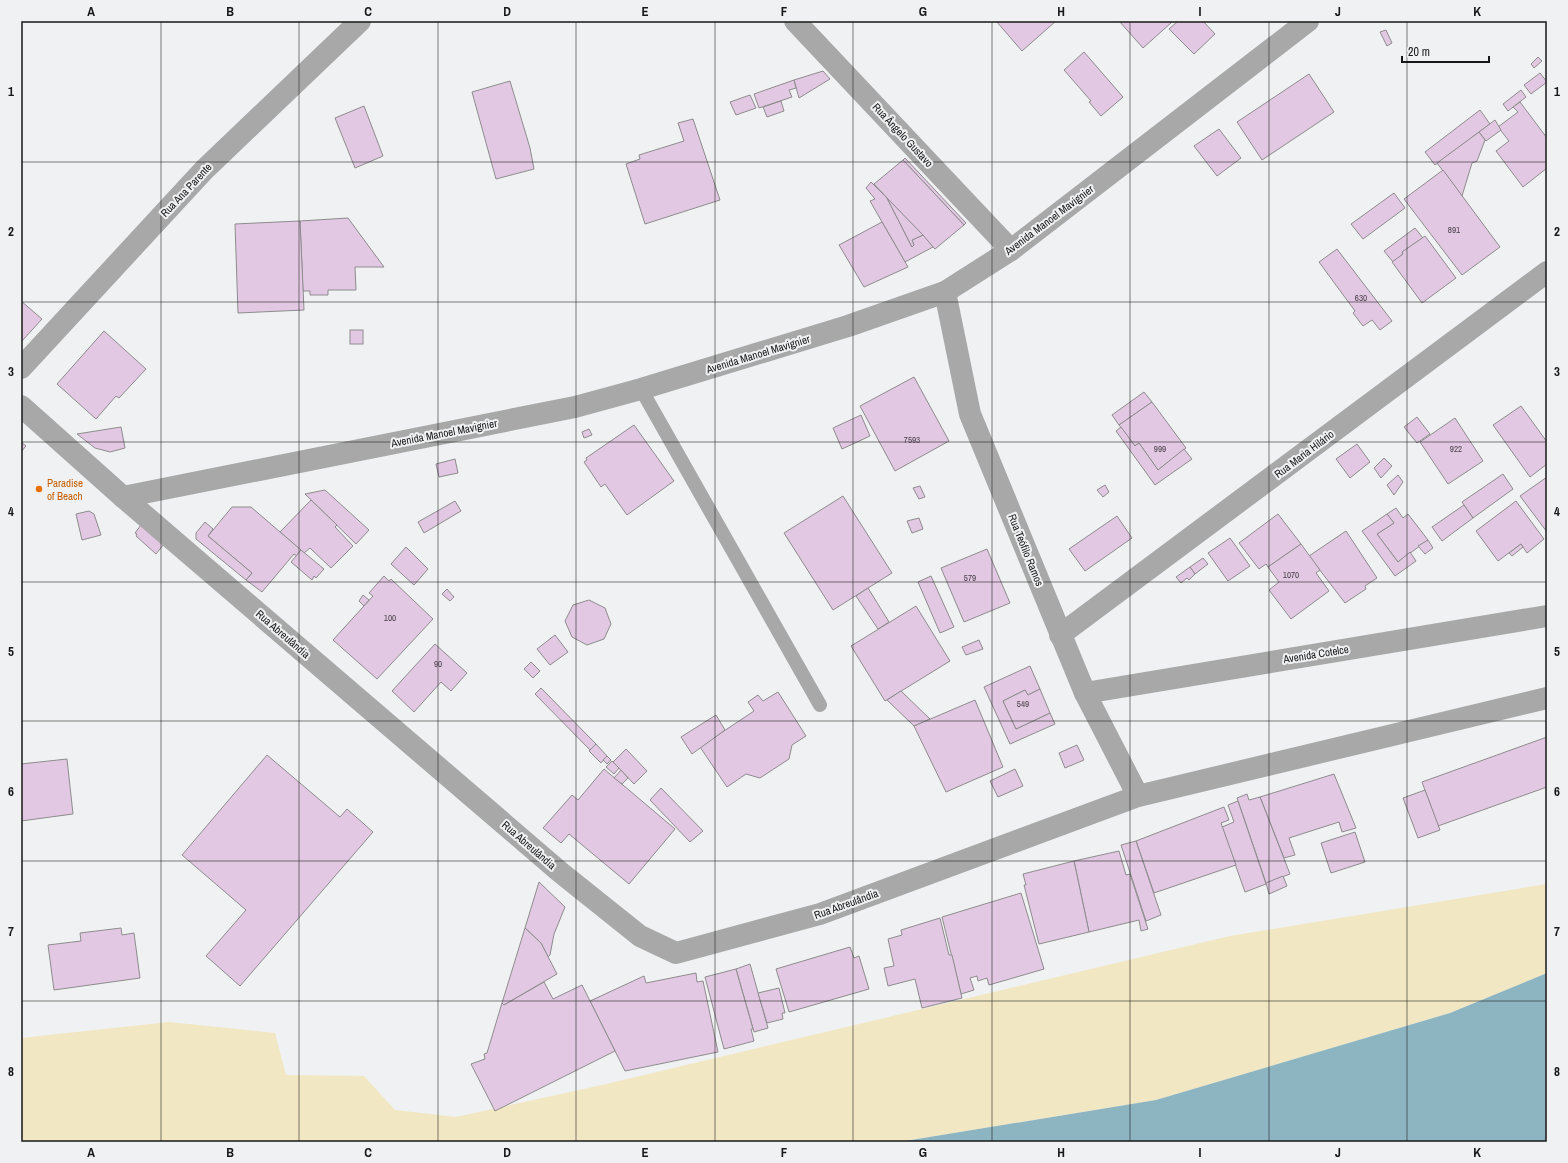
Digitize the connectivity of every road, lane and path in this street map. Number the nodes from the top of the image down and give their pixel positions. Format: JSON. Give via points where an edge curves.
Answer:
{"nodes":[{"id":1,"x":360,"y":21,"type":"edge"},
{"id":2,"x":795,"y":21,"type":"edge"},
{"id":3,"x":1308,"y":21,"type":"edge"},
{"id":4,"x":1011,"y":250,"type":"junction"},
{"id":5,"x":1547,"y":272,"type":"edge"},
{"id":6,"x":945,"y":292,"type":"junction"},
{"id":7,"x":21,"y":368,"type":"edge"},
{"id":8,"x":641,"y":389,"type":"junction"},
{"id":9,"x":21,"y":406,"type":"edge"},
{"id":10,"x":123,"y":497,"type":"junction"},
{"id":11,"x":1547,"y":616,"type":"edge"},
{"id":12,"x":1060,"y":635,"type":"junction"},
{"id":13,"x":1086,"y":693,"type":"junction"},
{"id":14,"x":1547,"y":698,"type":"edge"},
{"id":15,"x":820,"y":705,"type":"dead end"},
{"id":16,"x":1138,"y":796,"type":"junction"}],
"edges":[{"from":1,"to":7,"type":"street","name":"Rua Ana Parente","via":[[204,170]]},
{"from":2,"to":4,"type":"street","name":"Rua Ângelo Gustavo"},
{"from":3,"to":4,"type":"street","name":"Avenida Manoel Mavignier"},
{"from":4,"to":6,"type":"street","name":"Avenida Manoel Mavignier"},
{"from":5,"to":12,"type":"street","name":"Rua Maria Hilário"},
{"from":6,"to":8,"type":"street","name":"Avenida Manoel Mavignier","via":[[848,326]]},
{"from":6,"to":12,"type":"street","name":"Rua Teófilo Ramos","via":[[970,414]]},
{"from":8,"to":10,"type":"street","name":"Avenida Manoel Mavignier","via":[[576,406]]},
{"from":8,"to":15,"type":"lane"},
{"from":9,"to":10,"type":"street","name":"Rua Abreulândia"},
{"from":10,"to":16,"type":"street","name":"Rua Abreulândia","via":[[560,872],[640,936],[676,953],[820,914]]},
{"from":11,"to":13,"type":"street","name":"Avenida Cotelce"},
{"from":12,"to":13,"type":"street","name":"Rua Teófilo Ramos"},
{"from":13,"to":16,"type":"street","name":"Rua Teófilo Ramos"},
{"from":14,"to":16,"type":"street"}]}
